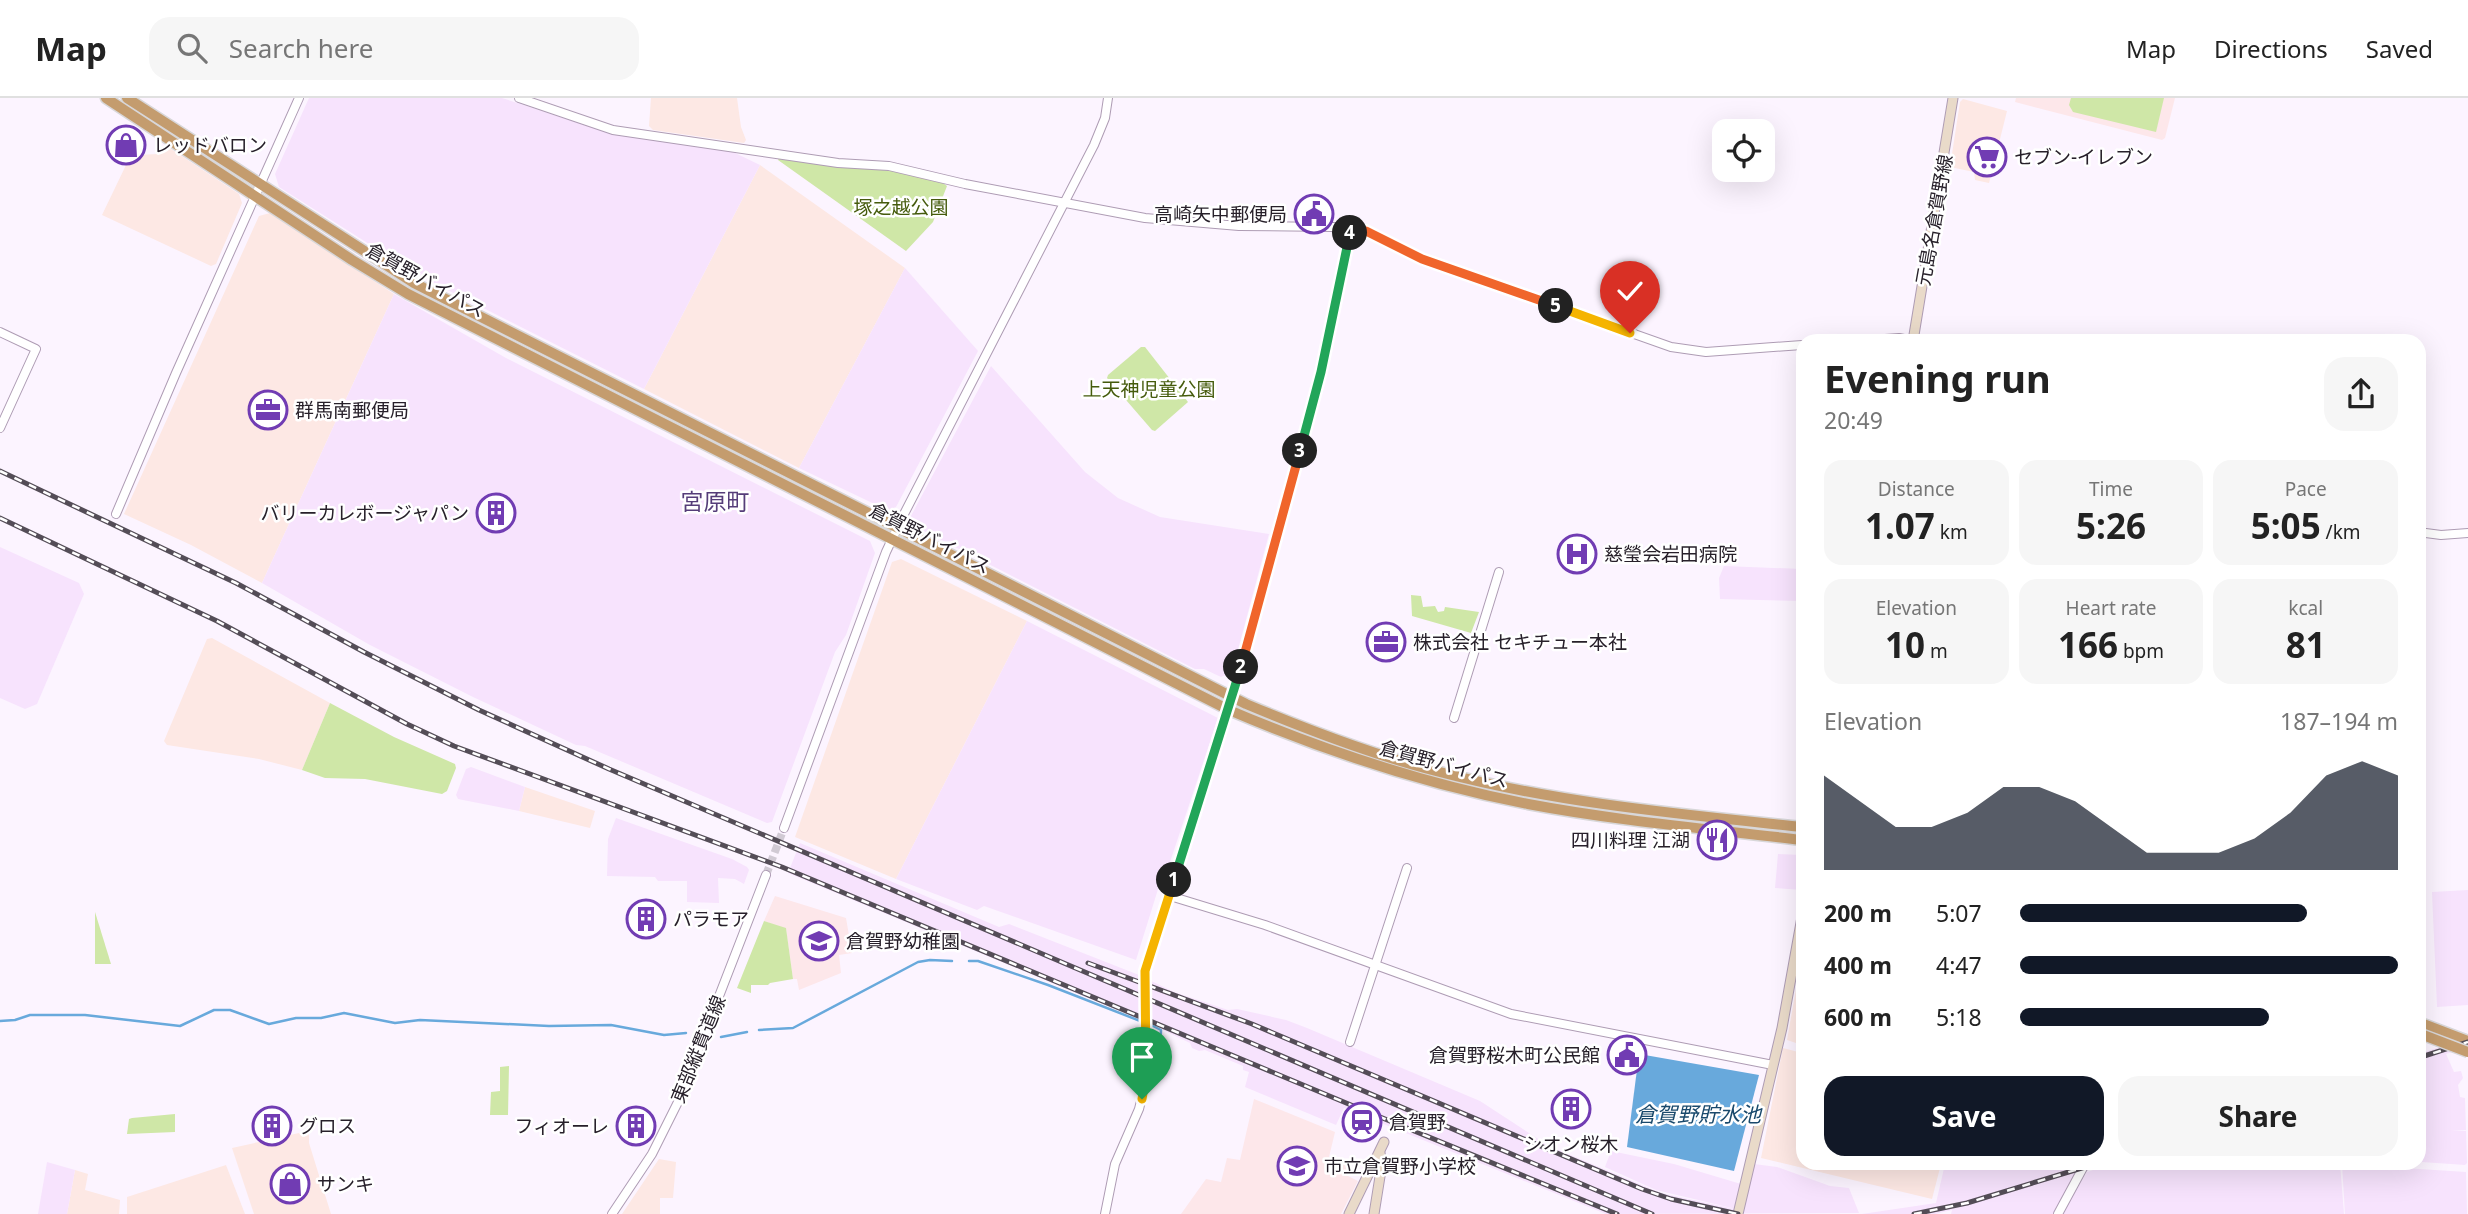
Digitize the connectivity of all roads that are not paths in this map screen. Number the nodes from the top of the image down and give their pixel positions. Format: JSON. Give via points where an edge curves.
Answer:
{"nodes":[{"id":1,"x":106,"y":98,"type":"edge"},
{"id":2,"x":127,"y":98,"type":"edge"},
{"id":3,"x":299,"y":98,"type":"edge"},
{"id":4,"x":519,"y":98,"type":"edge"},
{"id":5,"x":1108,"y":98,"type":"edge"},
{"id":6,"x":1953,"y":98,"type":"edge"},
{"id":7,"x":261,"y":184,"type":"junction"},
{"id":8,"x":256,"y":195,"type":"junction"},
{"id":9,"x":1064,"y":204,"type":"junction"},
{"id":10,"x":1351,"y":230,"type":"junction"},
{"id":11,"x":0,"y":332,"type":"edge"},
{"id":12,"x":1914,"y":334,"type":"edge"},
{"id":13,"x":1796,"y":345,"type":"edge"},
{"id":14,"x":0,"y":428,"type":"edge"},
{"id":15,"x":116,"y":514,"type":"dead end"},
{"id":16,"x":2426,"y":533,"type":"edge"},
{"id":17,"x":2468,"y":533,"type":"edge"},
{"id":18,"x":895,"y":534,"type":"junction"},
{"id":19,"x":1499,"y":572,"type":"dead end"},
{"id":20,"x":1232,"y":697,"type":"junction"},
{"id":21,"x":1229,"y":710,"type":"junction"},
{"id":22,"x":1454,"y":718,"type":"dead end"},
{"id":23,"x":1796,"y":826,"type":"edge"},
{"id":24,"x":784,"y":828,"type":"tunnel mouth"},
{"id":25,"x":1796,"y":840,"type":"edge"},
{"id":26,"x":1407,"y":868,"type":"dead end"},
{"id":27,"x":766,"y":874,"type":"tunnel mouth"},
{"id":28,"x":1170,"y":896,"type":"junction"},
{"id":29,"x":1796,"y":950,"type":"edge"},
{"id":30,"x":1377,"y":966,"type":"junction"},
{"id":31,"x":2426,"y":1025,"type":"edge"},
{"id":32,"x":2426,"y":1036,"type":"edge"},
{"id":33,"x":2468,"y":1041,"type":"edge"},
{"id":34,"x":1350,"y":1042,"type":"dead end"},
{"id":35,"x":2468,"y":1052,"type":"edge"},
{"id":36,"x":1773,"y":1065,"type":"junction"},
{"id":37,"x":2082,"y":1170,"type":"edge"},
{"id":38,"x":612,"y":1214,"type":"edge"},
{"id":39,"x":1105,"y":1214,"type":"edge"},
{"id":40,"x":1349,"y":1214,"type":"edge"},
{"id":41,"x":1374,"y":1214,"type":"edge"},
{"id":42,"x":1738,"y":1214,"type":"edge"},
{"id":43,"x":2058,"y":1214,"type":"edge"}],
"edges":[{"from":1,"to":8,"type":"highway","name":"倉賀野バイパス"},
{"from":2,"to":7,"type":"highway","name":"倉賀野バイパス"},
{"from":3,"to":7,"type":"street"},
{"from":4,"to":9,"type":"street","via":[[613,130],[838,163],[889,166]]},
{"from":5,"to":9,"type":"street","via":[[1094,145]]},
{"from":6,"to":12,"type":"main road","name":"元島名倉賀野線"},
{"from":7,"to":8,"type":"street"},
{"from":7,"to":18,"type":"highway","name":"倉賀野バイパス","via":[[414,283]]},
{"from":8,"to":15,"type":"street"},
{"from":8,"to":18,"type":"highway","name":"倉賀野バイパス","via":[[408,293]]},
{"from":9,"to":10,"type":"street","via":[[1145,218]]},
{"from":9,"to":18,"type":"street"},
{"from":10,"to":13,"type":"street","via":[[1366,231],[1422,259],[1671,347],[1706,352]]},
{"from":10,"to":20,"type":"street","via":[[1313,405]]},
{"from":11,"to":14,"type":"street","via":[[36,349]]},
{"from":16,"to":17,"type":"street"},
{"from":18,"to":20,"type":"highway","name":"倉賀野バイパス"},
{"from":18,"to":21,"type":"highway","name":"倉賀野バイパス"},
{"from":18,"to":24,"type":"street"},
{"from":19,"to":22,"type":"street"},
{"from":20,"to":21,"type":"street"},
{"from":20,"to":23,"type":"highway","name":"倉賀野バイパス","via":[[1356,748],[1472,780],[1591,803]]},
{"from":21,"to":25,"type":"highway","name":"倉賀野バイパス","via":[[1352,758],[1469,791],[1529,804]]},
{"from":21,"to":28,"type":"street"},
{"from":26,"to":30,"type":"street"},
{"from":27,"to":38,"type":"street","name":"東部縦貫道線","via":[[678,1102],[652,1154]]},
{"from":28,"to":30,"type":"street"},
{"from":28,"to":39,"type":"street","via":[[1145,971],[1142,1099],[1115,1164]]},
{"from":29,"to":36,"type":"main road"},
{"from":30,"to":34,"type":"street"},
{"from":30,"to":36,"type":"street","via":[[1511,1014]]},
{"from":31,"to":33,"type":"highway"},
{"from":32,"to":35,"type":"highway","bridge":true},
{"from":36,"to":42,"type":"main road"},
{"from":37,"to":43,"type":"street"},
{"from":40,"to":41,"type":"main road","via":[[1382,1147]]}]}
